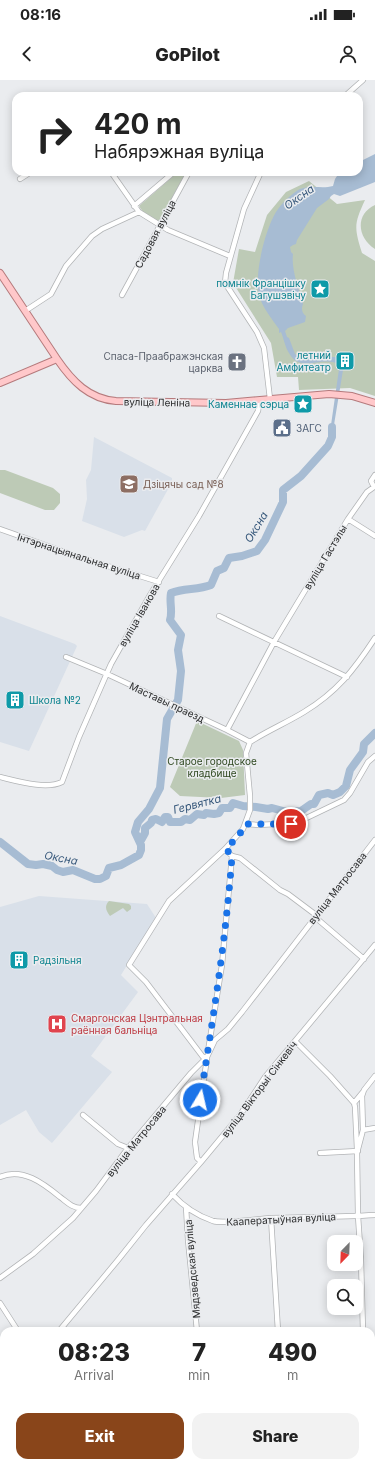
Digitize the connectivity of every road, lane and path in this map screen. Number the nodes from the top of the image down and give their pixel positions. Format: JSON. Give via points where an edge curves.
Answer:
{"nodes":[{"id":1,"x":363,"y":80,"type":"edge"},
{"id":2,"x":350,"y":92,"type":"edge"},
{"id":3,"x":25,"y":176,"type":"edge"},
{"id":4,"x":114,"y":176,"type":"edge"},
{"id":5,"x":169,"y":176,"type":"edge"},
{"id":6,"x":187,"y":176,"type":"edge"},
{"id":7,"x":259,"y":176,"type":"edge"},
{"id":8,"x":20,"y":179,"type":"dead end"},
{"id":9,"x":134,"y":206,"type":"junction"},
{"id":10,"x":139,"y":212,"type":"junction"},
{"id":11,"x":159,"y":225,"type":"junction"},
{"id":12,"x":230,"y":256,"type":"junction"},
{"id":13,"x":0,"y":274,"type":"edge"},
{"id":14,"x":122,"y":295,"type":"dead end"},
{"id":15,"x":25,"y":311,"type":"junction"},
{"id":16,"x":57,"y":359,"type":"junction"},
{"id":17,"x":0,"y":383,"type":"edge"},
{"id":18,"x":270,"y":399,"type":"junction"},
{"id":19,"x":260,"y":400,"type":"junction"},
{"id":20,"x":375,"y":404,"type":"edge"},
{"id":21,"x":375,"y":475,"type":"edge"},
{"id":22,"x":348,"y":519,"type":"junction"},
{"id":23,"x":0,"y":529,"type":"edge"},
{"id":24,"x":375,"y":536,"type":"edge"},
{"id":25,"x":159,"y":582,"type":"junction"},
{"id":26,"x":219,"y":616,"type":"dead end"},
{"id":27,"x":375,"y":638,"type":"edge"},
{"id":28,"x":274,"y":642,"type":"junction"},
{"id":29,"x":66,"y":657,"type":"dead end"},
{"id":30,"x":107,"y":674,"type":"junction"},
{"id":31,"x":347,"y":677,"type":"junction"},
{"id":32,"x":227,"y":730,"type":"junction"},
{"id":33,"x":250,"y":742,"type":"junction"},
{"id":34,"x":375,"y":756,"type":"edge"},
{"id":35,"x":0,"y":778,"type":"edge"},
{"id":36,"x":246,"y":824,"type":"junction"},
{"id":37,"x":375,"y":840,"type":"edge"},
{"id":38,"x":226,"y":849,"type":"junction"},
{"id":39,"x":232,"y":856,"type":"junction"},
{"id":40,"x":316,"y":916,"type":"junction"},
{"id":41,"x":375,"y":945,"type":"edge"},
{"id":42,"x":364,"y":959,"type":"junction"},
{"id":43,"x":295,"y":1041,"type":"junction"},
{"id":44,"x":207,"y":1057,"type":"junction"},
{"id":45,"x":375,"y":1076,"type":"edge"},
{"id":46,"x":364,"y":1090,"type":"junction"},
{"id":47,"x":354,"y":1103,"type":"junction"},
{"id":48,"x":83,"y":1116,"type":"dead end"},
{"id":49,"x":356,"y":1121,"type":"junction"},
{"id":50,"x":375,"y":1128,"type":"edge"},
{"id":51,"x":363,"y":1129,"type":"junction"},
{"id":52,"x":128,"y":1148,"type":"junction"},
{"id":53,"x":357,"y":1151,"type":"junction"},
{"id":54,"x":320,"y":1152,"type":"dead end"},
{"id":55,"x":201,"y":1162,"type":"junction"},
{"id":56,"x":0,"y":1177,"type":"edge"},
{"id":57,"x":172,"y":1194,"type":"junction"},
{"id":58,"x":186,"y":1207,"type":"junction"},
{"id":59,"x":81,"y":1208,"type":"junction"},
{"id":60,"x":375,"y":1215,"type":"edge"},
{"id":61,"x":358,"y":1216,"type":"junction"},
{"id":62,"x":271,"y":1218,"type":"junction"},
{"id":63,"x":0,"y":1278,"type":"edge"},
{"id":64,"x":0,"y":1303,"type":"edge"},
{"id":65,"x":15,"y":1327,"type":"edge"},
{"id":66,"x":62,"y":1327,"type":"edge"},
{"id":67,"x":197,"y":1327,"type":"edge"},
{"id":68,"x":278,"y":1327,"type":"edge"},
{"id":69,"x":363,"y":1327,"type":"edge"}],
"edges":[{"from":1,"to":2,"type":"street"},
{"from":3,"to":8,"type":"street"},
{"from":4,"to":9,"type":"street"},
{"from":5,"to":9,"type":"street"},
{"from":6,"to":11,"type":"street","name":"Садовая вуліца"},
{"from":7,"to":12,"type":"street","via":[[244,209]]},
{"from":9,"to":10,"type":"street"},
{"from":10,"to":11,"type":"street"},
{"from":10,"to":15,"type":"street","via":[[92,236],[66,266],[51,294]]},
{"from":11,"to":12,"type":"street"},
{"from":11,"to":14,"type":"street","name":"Садовая вуліца"},
{"from":12,"to":18,"type":"street","via":[[225,283],[264,348]]},
{"from":13,"to":15,"type":"main road","name":"вуліца Леніна"},
{"from":15,"to":16,"type":"main road","name":"вуліца Леніна"},
{"from":16,"to":17,"type":"main road"},
{"from":16,"to":19,"type":"main road","name":"вуліца Леніна","via":[[84,390],[109,401],[226,403]]},
{"from":18,"to":19,"type":"main road","name":"вуліца Леніна"},
{"from":18,"to":20,"type":"main road","name":"вуліца Леніна","via":[[328,394],[361,398]]},
{"from":19,"to":25,"type":"street","name":"вуліца Іванова","via":[[258,411],[223,475]]},
{"from":21,"to":22,"type":"street","name":"вуліца Гастэлы","via":[[372,481],[374,487],[367,492]]},
{"from":22,"to":24,"type":"street"},
{"from":22,"to":28,"type":"street","name":"вуліца Гастэлы"},
{"from":23,"to":25,"type":"street","name":"Інтэрнацыянальная вуліца"},
{"from":25,"to":30,"type":"street","name":"вуліца Іванова"},
{"from":26,"to":28,"type":"street"},
{"from":27,"to":31,"type":"street"},
{"from":28,"to":31,"type":"street"},
{"from":28,"to":32,"type":"street","name":"вуліца Гастэлы"},
{"from":29,"to":30,"type":"street","name":"Маставы праезд"},
{"from":30,"to":32,"type":"street","name":"Маставы праезд"},
{"from":30,"to":35,"type":"street","name":"вуліца Іванова","via":[[62,782],[56,786]]},
{"from":31,"to":33,"type":"street","via":[[321,701]]},
{"from":32,"to":33,"type":"street","name":"Маставы праезд"},
{"from":33,"to":36,"type":"street","via":[[246,753],[250,796]]},
{"from":34,"to":36,"type":"street","via":[[368,762],[344,800],[296,823]]},
{"from":36,"to":38,"type":"street"},
{"from":37,"to":40,"type":"street","name":"вуліца Матросава"},
{"from":38,"to":39,"type":"street"},
{"from":38,"to":44,"type":"street","via":[[169,901],[129,965],[146,982],[203,1057]]},
{"from":39,"to":40,"type":"street","via":[[240,858]]},
{"from":39,"to":44,"type":"street","via":[[222,965]]},
{"from":40,"to":42,"type":"street"},
{"from":40,"to":44,"type":"street","name":"вуліца Матросава","via":[[242,1012],[215,1040]]},
{"from":41,"to":42,"type":"street","name":"вуліца Вікторыі Сінкевіч"},
{"from":42,"to":43,"type":"street","name":"вуліца Вікторыі Сінкевіч"},
{"from":43,"to":47,"type":"street"},
{"from":43,"to":55,"type":"street","name":"вуліца Вікторыі Сінкевіч"},
{"from":44,"to":52,"type":"street","name":"вуліца Матросава"},
{"from":44,"to":55,"type":"street","via":[[194,1142],[197,1158]]},
{"from":45,"to":46,"type":"street"},
{"from":46,"to":47,"type":"street"},
{"from":46,"to":51,"type":"street"},
{"from":47,"to":49,"type":"street"},
{"from":48,"to":52,"type":"street","via":[[118,1144]]},
{"from":49,"to":51,"type":"street"},
{"from":49,"to":53,"type":"street"},
{"from":50,"to":51,"type":"street"},
{"from":51,"to":53,"type":"street"},
{"from":52,"to":59,"type":"street","name":"вуліца Матросава"},
{"from":53,"to":54,"type":"street"},
{"from":53,"to":61,"type":"street"},
{"from":55,"to":57,"type":"street","name":"вуліца Вікторыі Сінкевіч"},
{"from":56,"to":59,"type":"street","via":[[16,1173],[31,1178],[72,1206]]},
{"from":57,"to":58,"type":"street","name":"Кааператыўная вуліца"},
{"from":57,"to":66,"type":"street","name":"вуліца Вікторыі Сінкевіч"},
{"from":58,"to":62,"type":"street","name":"Кааператыўная вуліца","via":[[214,1221]]},
{"from":58,"to":67,"type":"street","name":"Мядзведская вуліца"},
{"from":59,"to":63,"type":"street","name":"вуліца Матросава","via":[[48,1241]]},
{"from":60,"to":61,"type":"street","name":"Кааператыўная вуліца"},
{"from":61,"to":62,"type":"street","name":"Кааператыўная вуліца"},
{"from":61,"to":69,"type":"street"},
{"from":62,"to":68,"type":"street"},
{"from":64,"to":65,"type":"street"}]}
